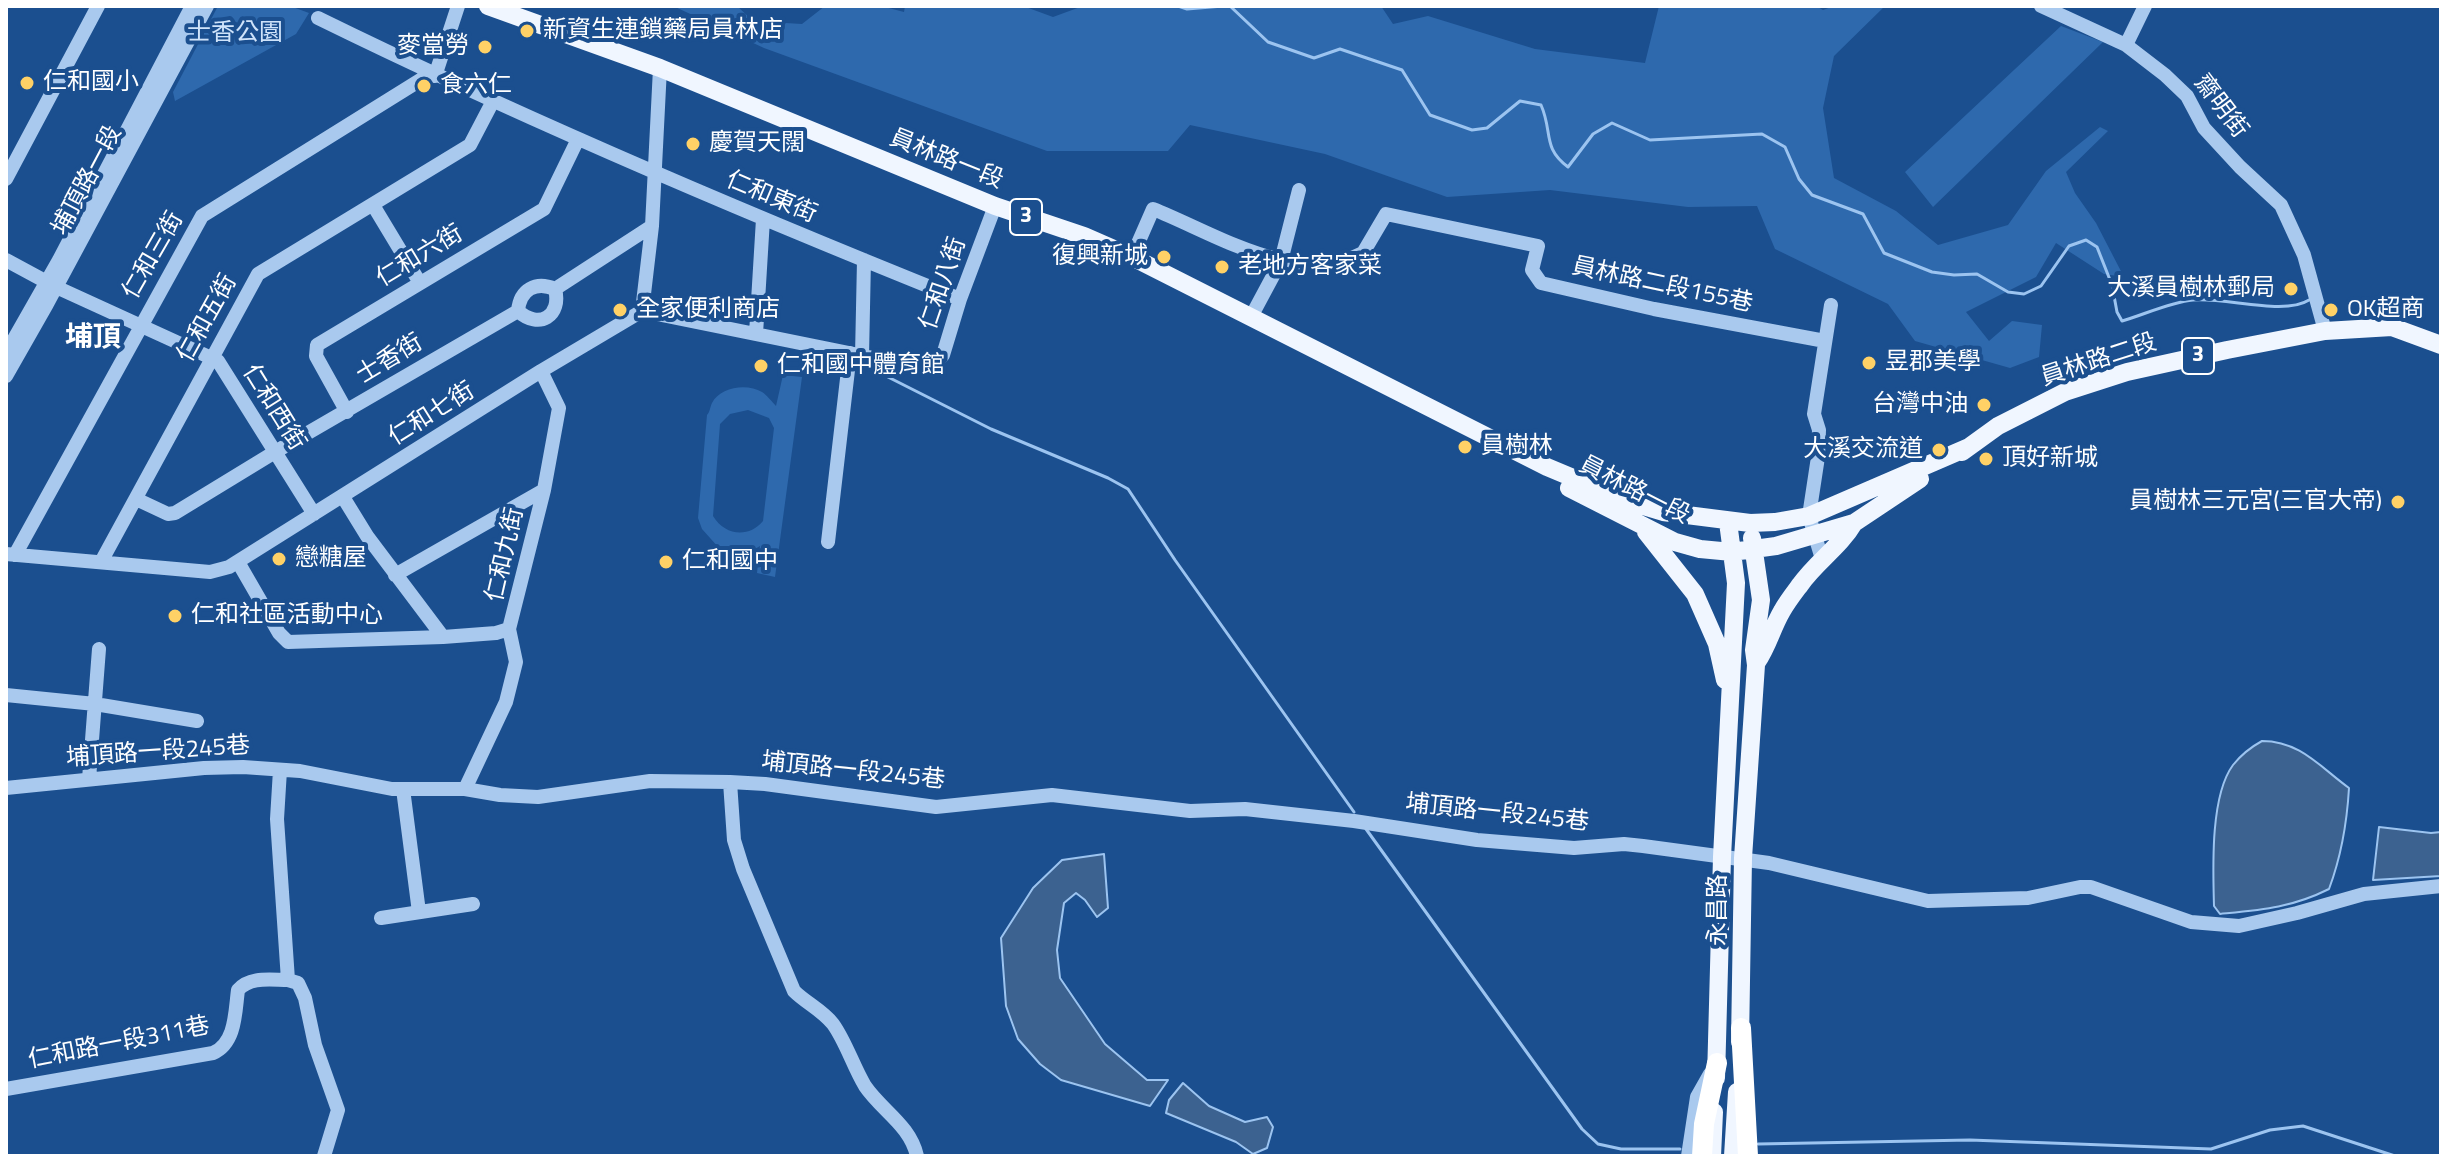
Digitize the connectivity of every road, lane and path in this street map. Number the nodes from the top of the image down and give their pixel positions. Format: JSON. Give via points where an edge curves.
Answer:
{"nodes":[{"id":1,"x":98,"y":6,"type":"edge"},
{"id":2,"x":192,"y":6,"type":"edge"},
{"id":3,"x":207,"y":6,"type":"edge"},
{"id":4,"x":458,"y":6,"type":"edge"},
{"id":5,"x":488,"y":6,"type":"edge"},
{"id":6,"x":2041,"y":6,"type":"edge"},
{"id":7,"x":2145,"y":6,"type":"edge"},
{"id":8,"x":318,"y":18,"type":"dead end"},
{"id":9,"x":2126,"y":45,"type":"junction"},
{"id":10,"x":660,"y":68,"type":"junction"},
{"id":11,"x":433,"y":75,"type":"junction"},
{"id":12,"x":493,"y":101,"type":"junction"},
{"id":13,"x":578,"y":139,"type":"junction"},
{"id":14,"x":654,"y":172,"type":"junction"},
{"id":15,"x":6,"y":179,"type":"edge"},
{"id":16,"x":1299,"y":190,"type":"dead end"},
{"id":17,"x":373,"y":205,"type":"junction"},
{"id":18,"x":995,"y":206,"type":"junction"},
{"id":19,"x":763,"y":219,"type":"junction"},
{"id":20,"x":652,"y":226,"type":"junction"},
{"id":21,"x":1132,"y":257,"type":"junction"},
{"id":22,"x":6,"y":260,"type":"edge"},
{"id":23,"x":864,"y":260,"type":"junction"},
{"id":24,"x":1281,"y":261,"type":"junction"},
{"id":25,"x":420,"y":283,"type":"junction"},
{"id":26,"x":52,"y":284,"type":"junction"},
{"id":27,"x":555,"y":289,"type":"junction"},
{"id":28,"x":960,"y":299,"type":"junction"},
{"id":29,"x":1831,"y":305,"type":"dead end"},
{"id":30,"x":518,"y":311,"type":"junction"},
{"id":31,"x":642,"y":311,"type":"junction"},
{"id":32,"x":1251,"y":317,"type":"junction"},
{"id":33,"x":140,"y":324,"type":"junction"},
{"id":34,"x":2325,"y":331,"type":"junction"},
{"id":35,"x":756,"y":334,"type":"junction"},
{"id":36,"x":1825,"y":341,"type":"junction"},
{"id":37,"x":2441,"y":345,"type":"edge"},
{"id":38,"x":6,"y":353,"type":"edge"},
{"id":39,"x":856,"y":354,"type":"junction"},
{"id":40,"x":211,"y":357,"type":"junction"},
{"id":41,"x":541,"y":371,"type":"junction"},
{"id":42,"x":6,"y":376,"type":"edge"},
{"id":43,"x":347,"y":412,"type":"junction"},
{"id":44,"x":1969,"y":447,"type":"junction"},
{"id":45,"x":275,"y":452,"type":"junction"},
{"id":46,"x":1547,"y":467,"type":"junction"},
{"id":47,"x":544,"y":490,"type":"junction"},
{"id":48,"x":343,"y":497,"type":"junction"},
{"id":49,"x":136,"y":499,"type":"junction"},
{"id":50,"x":314,"y":514,"type":"junction"},
{"id":51,"x":1809,"y":516,"type":"junction"},
{"id":52,"x":1728,"y":522,"type":"junction"},
{"id":53,"x":1750,"y":523,"type":"junction"},
{"id":54,"x":1854,"y":523,"type":"junction"},
{"id":55,"x":1642,"y":527,"type":"junction"},
{"id":56,"x":1815,"y":536,"type":"junction"},
{"id":57,"x":828,"y":542,"type":"dead end"},
{"id":58,"x":1753,"y":549,"type":"junction"},
{"id":59,"x":1732,"y":552,"type":"junction"},
{"id":60,"x":11,"y":554,"type":"edge"},
{"id":61,"x":1822,"y":559,"type":"junction"},
{"id":62,"x":101,"y":562,"type":"junction"},
{"id":63,"x":238,"y":562,"type":"junction"},
{"id":64,"x":395,"y":575,"type":"junction"},
{"id":65,"x":509,"y":629,"type":"junction"},
{"id":66,"x":443,"y":637,"type":"junction"},
{"id":67,"x":99,"y":649,"type":"dead end"},
{"id":68,"x":1756,"y":665,"type":"junction"},
{"id":69,"x":6,"y":695,"type":"edge"},
{"id":70,"x":1730,"y":700,"type":"junction"},
{"id":71,"x":95,"y":704,"type":"junction"},
{"id":72,"x":197,"y":721,"type":"dead end"},
{"id":73,"x":280,"y":770,"type":"junction"},
{"id":74,"x":89,"y":779,"type":"junction"},
{"id":75,"x":730,"y":782,"type":"junction"},
{"id":76,"x":6,"y":788,"type":"edge"},
{"id":77,"x":403,"y":789,"type":"junction"},
{"id":78,"x":465,"y":789,"type":"junction"},
{"id":79,"x":1722,"y":857,"type":"junction"},
{"id":80,"x":1743,"y":858,"type":"junction"},
{"id":81,"x":2441,"y":886,"type":"edge"},
{"id":82,"x":473,"y":904,"type":"dead end"},
{"id":83,"x":419,"y":912,"type":"junction"},
{"id":84,"x":381,"y":918,"type":"dead end"},
{"id":85,"x":288,"y":980,"type":"junction"},
{"id":86,"x":1741,"y":1028,"type":"junction"},
{"id":87,"x":1717,"y":1063,"type":"junction"},
{"id":88,"x":6,"y":1089,"type":"edge"},
{"id":89,"x":324,"y":1156,"type":"edge"},
{"id":90,"x":917,"y":1156,"type":"edge"},
{"id":91,"x":1688,"y":1156,"type":"edge"},
{"id":92,"x":1702,"y":1156,"type":"edge"},
{"id":93,"x":1712,"y":1156,"type":"edge"},
{"id":94,"x":1733,"y":1156,"type":"edge"},
{"id":95,"x":1748,"y":1156,"type":"edge"}],
"edges":[{"from":1,"to":15,"type":"street"},
{"from":2,"to":26,"type":"street","name":"埔頂路一段"},
{"from":3,"to":26,"type":"street","name":"埔頂路一段"},
{"from":4,"to":11,"type":"street"},
{"from":5,"to":10,"type":"main road","name":"員林路一段","number":"3"},
{"from":6,"to":9,"type":"street","name":"齋明街"},
{"from":7,"to":9,"type":"street"},
{"from":8,"to":11,"type":"street","name":"仁和東街"},
{"from":9,"to":34,"type":"street","name":"齋明街","via":[[2187,96],[2204,128],[2281,205],[2304,255]]},
{"from":10,"to":14,"type":"street"},
{"from":10,"to":18,"type":"main road","name":"員林路一段","number":"3"},
{"from":11,"to":12,"type":"street","name":"仁和東街"},
{"from":11,"to":33,"type":"street","name":"仁和三街","via":[[202,216]]},
{"from":12,"to":13,"type":"street","name":"仁和東街"},
{"from":12,"to":17,"type":"street","name":"仁和五街","via":[[470,145]]},
{"from":13,"to":14,"type":"street","name":"仁和東街"},
{"from":13,"to":25,"type":"street","name":"仁和六街","via":[[544,209]]},
{"from":14,"to":19,"type":"street","name":"仁和東街"},
{"from":14,"to":20,"type":"street"},
{"from":16,"to":24,"type":"street"},
{"from":17,"to":25,"type":"street"},
{"from":17,"to":40,"type":"street","name":"仁和五街","via":[[258,274]]},
{"from":18,"to":21,"type":"main road","name":"員林路一段","number":"3"},
{"from":18,"to":28,"type":"street","name":"仁和八街"},
{"from":19,"to":23,"type":"street","name":"仁和東街"},
{"from":19,"to":35,"type":"street"},
{"from":20,"to":27,"type":"street","name":"士香街"},
{"from":20,"to":31,"type":"street"},
{"from":21,"to":24,"type":"street","via":[[1153,209]]},
{"from":21,"to":32,"type":"main road","name":"員林路一段","number":"3"},
{"from":22,"to":26,"type":"street","name":"仁和西街"},
{"from":23,"to":28,"type":"street","name":"仁和東街"},
{"from":23,"to":39,"type":"street"},
{"from":24,"to":32,"type":"street"},
{"from":24,"to":36,"type":"street","name":"員林路二段155巷","via":[[1334,262],[1363,253],[1386,214],[1538,246],[1532,270],[1541,283]]},
{"from":25,"to":43,"type":"street","name":"仁和六街","via":[[317,345],[316,356]]},
{"from":26,"to":33,"type":"street","name":"仁和西街"},
{"from":26,"to":38,"type":"street","name":"埔頂路一段"},
{"from":26,"to":42,"type":"street","name":"埔頂路一段"},
{"from":27,"to":30,"type":"street","name":"士香街","via":[[532,286],[524,292]]},
{"from":27,"to":30,"type":"street","via":[[558,300],[547,317],[537,321]]},
{"from":28,"to":39,"type":"street","name":"仁和八街","via":[[943,355],[934,363],[923,368]]},
{"from":29,"to":36,"type":"street"},
{"from":30,"to":43,"type":"street","name":"士香街"},
{"from":31,"to":35,"type":"street","name":"仁和八街"},
{"from":31,"to":41,"type":"street","name":"仁和七街"},
{"from":32,"to":46,"type":"main road","name":"員林路一段","number":"3"},
{"from":33,"to":40,"type":"street","name":"仁和西街"},
{"from":33,"to":60,"type":"street","name":"仁和三街"},
{"from":34,"to":37,"type":"main road","name":"員林路二段","number":"3","via":[[2392,327]]},
{"from":34,"to":44,"type":"main road","name":"員林路二段","number":"3","via":[[2127,372],[2065,392]]},
{"from":35,"to":39,"type":"street","name":"仁和八街"},
{"from":36,"to":51,"type":"street","via":[[1814,414],[1818,457]]},
{"from":39,"to":57,"type":"street"},
{"from":40,"to":45,"type":"street","name":"仁和西街"},
{"from":40,"to":49,"type":"street","name":"仁和五街"},
{"from":41,"to":47,"type":"street","name":"仁和九街","via":[[559,408]]},
{"from":41,"to":48,"type":"street","name":"仁和七街"},
{"from":43,"to":45,"type":"street","name":"士香街"},
{"from":44,"to":51,"type":"main road","name":"員林路二段","number":"3"},
{"from":44,"to":54,"type":"main road","name":"員林路二段","number":"3"},
{"from":45,"to":49,"type":"street","name":"士香街","via":[[175,513]]},
{"from":45,"to":50,"type":"street","name":"仁和西街"},
{"from":46,"to":52,"type":"main road","name":"員林路一段","number":"3","via":[[1633,503]]},
{"from":46,"to":55,"type":"main road","name":"員林路一段","number":"3","via":[[1565,485]]},
{"from":47,"to":64,"type":"street"},
{"from":47,"to":65,"type":"street","name":"仁和九街"},
{"from":48,"to":50,"type":"street","name":"仁和七街"},
{"from":48,"to":64,"type":"street"},
{"from":49,"to":62,"type":"street","name":"仁和五街"},
{"from":50,"to":63,"type":"street","name":"仁和七街"},
{"from":51,"to":53,"type":"main road","name":"員林路二段","number":"3"},
{"from":51,"to":56,"type":"street"},
{"from":52,"to":53,"type":"main road","name":"員林路二段","number":"3"},
{"from":52,"to":59,"type":"main road","name":"永昌路"},
{"from":53,"to":58,"type":"main road","name":"永昌路"},
{"from":54,"to":56,"type":"main road","name":"員林路二段","number":"3"},
{"from":54,"to":61,"type":"main road"},
{"from":55,"to":59,"type":"main road","name":"員林路一段","number":"3","via":[[1700,549]]},
{"from":55,"to":70,"type":"main road","via":[[1695,594],[1717,644]]},
{"from":56,"to":58,"type":"main road","name":"員林路二段","number":"3"},
{"from":56,"to":61,"type":"street"},
{"from":58,"to":59,"type":"main road","name":"員林路一段","number":"3"},
{"from":58,"to":68,"type":"main road","name":"永昌路","via":[[1761,600]]},
{"from":59,"to":70,"type":"main road","name":"永昌路","via":[[1736,583]]},
{"from":60,"to":62,"type":"street","name":"仁和七街"},
{"from":61,"to":68,"type":"main road","via":[[1781,612]]},
{"from":62,"to":63,"type":"street","name":"仁和七街","via":[[210,572]]},
{"from":63,"to":66,"type":"street","name":"仁和九街","via":[[288,642]]},
{"from":64,"to":66,"type":"street"},
{"from":65,"to":66,"type":"street","name":"仁和九街"},
{"from":65,"to":78,"type":"street","via":[[516,662],[506,702]]},
{"from":67,"to":71,"type":"street"},
{"from":68,"to":80,"type":"main road","name":"永昌路"},
{"from":69,"to":71,"type":"street"},
{"from":70,"to":79,"type":"main road","name":"永昌路"},
{"from":71,"to":72,"type":"street"},
{"from":71,"to":74,"type":"street"},
{"from":73,"to":74,"type":"street","name":"埔頂路一段245巷","via":[[204,768]]},
{"from":73,"to":77,"type":"street","name":"埔頂路一段245巷"},
{"from":73,"to":85,"type":"street","via":[[277,819]]},
{"from":74,"to":76,"type":"street","name":"埔頂路一段245巷"},
{"from":75,"to":78,"type":"street","name":"埔頂路一段245巷","via":[[650,781],[538,797]]},
{"from":75,"to":79,"type":"street","name":"埔頂路一段245巷","via":[[936,807],[1052,795],[1190,811],[1245,809],[1477,840],[1574,848],[1624,844]]},
{"from":75,"to":90,"type":"street","via":[[734,840],[794,991],[833,1025],[866,1087],[913,1140]]},
{"from":77,"to":78,"type":"street","name":"埔頂路一段245巷"},
{"from":77,"to":83,"type":"street"},
{"from":79,"to":80,"type":"street","name":"埔頂路一段245巷"},
{"from":79,"to":87,"type":"main road","name":"永昌路"},
{"from":80,"to":81,"type":"street","name":"埔頂路一段245巷","via":[[1928,901],[2028,898],[2091,887],[2208,925],[2239,926],[2364,894]]},
{"from":80,"to":86,"type":"main road","name":"永昌路"},
{"from":82,"to":83,"type":"street"},
{"from":83,"to":84,"type":"street"},
{"from":85,"to":88,"type":"street","name":"仁和路一段311巷","via":[[243,984],[229,1040],[213,1053]]},
{"from":85,"to":89,"type":"street","via":[[298,983],[305,998],[338,1110]]},
{"from":86,"to":94,"type":"main road","name":"永昌路"},
{"from":86,"to":95,"type":"highway"},
{"from":87,"to":91,"type":"street","via":[[1697,1097]]},
{"from":87,"to":92,"type":"highway"},
{"from":87,"to":93,"type":"main road","name":"永昌路"}]}
